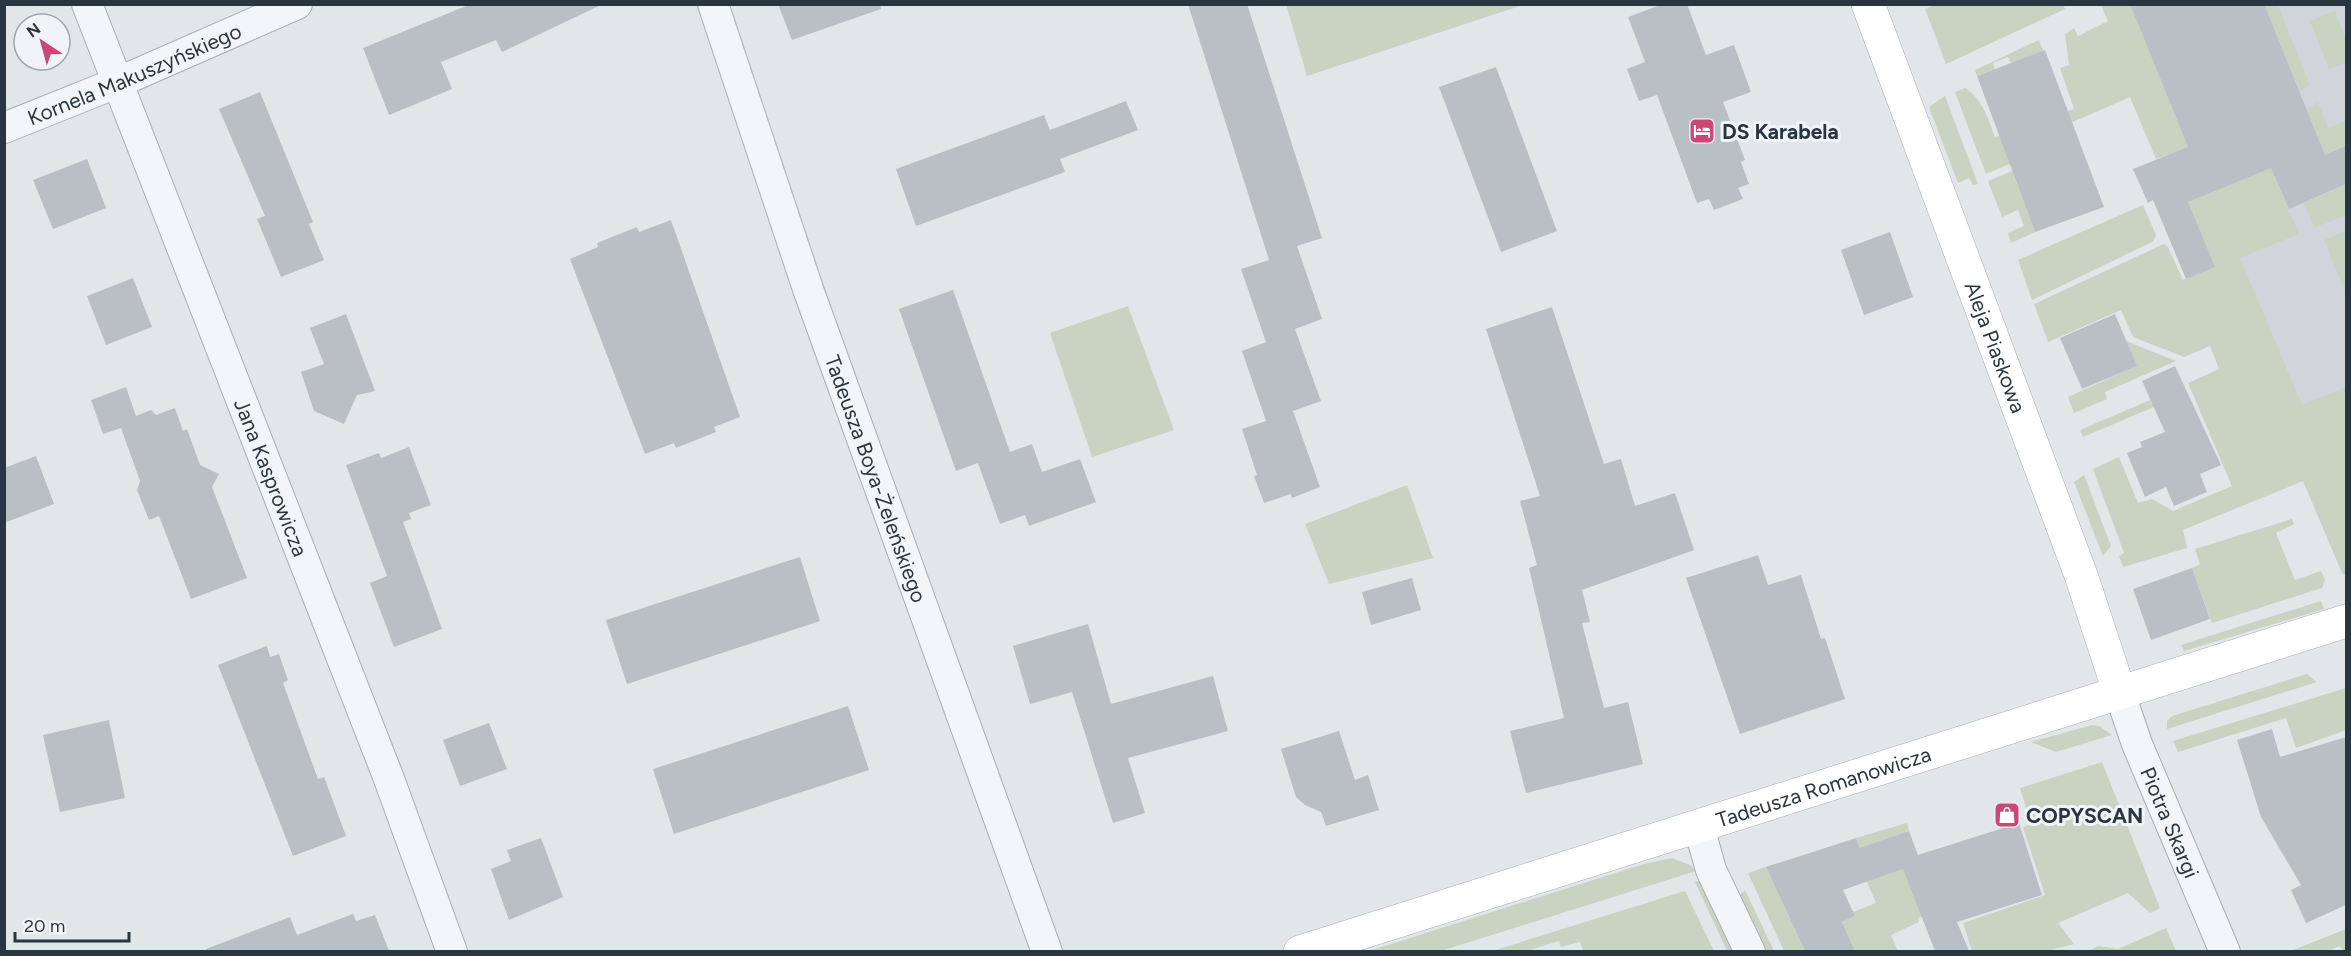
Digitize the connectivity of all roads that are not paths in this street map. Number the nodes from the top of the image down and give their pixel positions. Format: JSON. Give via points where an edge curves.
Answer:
{"nodes":[{"id":1,"x":87,"y":4,"type":"edge"},
{"id":2,"x":297,"y":4,"type":"edge"},
{"id":3,"x":712,"y":4,"type":"edge"},
{"id":4,"x":1868,"y":4,"type":"edge"},
{"id":5,"x":119,"y":82,"type":"junction"},
{"id":6,"x":4,"y":128,"type":"edge"},
{"id":7,"x":2346,"y":621,"type":"edge"},
{"id":8,"x":2119,"y":691,"type":"junction"},
{"id":9,"x":1699,"y":827,"type":"junction"},
{"id":10,"x":452,"y":951,"type":"edge"},
{"id":11,"x":1047,"y":951,"type":"edge"},
{"id":12,"x":1300,"y":951,"type":"edge"},
{"id":13,"x":1750,"y":951,"type":"edge"},
{"id":14,"x":2225,"y":951,"type":"edge"}],
"edges":[{"from":1,"to":5,"type":"street","name":"Jana Kasprowicza"},
{"from":2,"to":5,"type":"street","name":"Kornela Makuszyńskiego"},
{"from":3,"to":11,"type":"street","name":"Tadeusza Boya-Żeleńskiego","via":[[808,289]]},
{"from":4,"to":8,"type":"street","name":"Aleja Piaskowa","via":[[2082,578]]},
{"from":5,"to":6,"type":"street","name":"Kornela Makuszyńskiego"},
{"from":5,"to":10,"type":"street","name":"Jana Kasprowicza"},
{"from":7,"to":8,"type":"street","name":"Tadeusza Romanowicza"},
{"from":8,"to":9,"type":"street","name":"Tadeusza Romanowicza"},
{"from":8,"to":14,"type":"street","name":"Piotra Skargi","via":[[2136,744]]},
{"from":9,"to":12,"type":"street","name":"Tadeusza Romanowicza"},
{"from":9,"to":13,"type":"street","via":[[1712,870]]}]}
